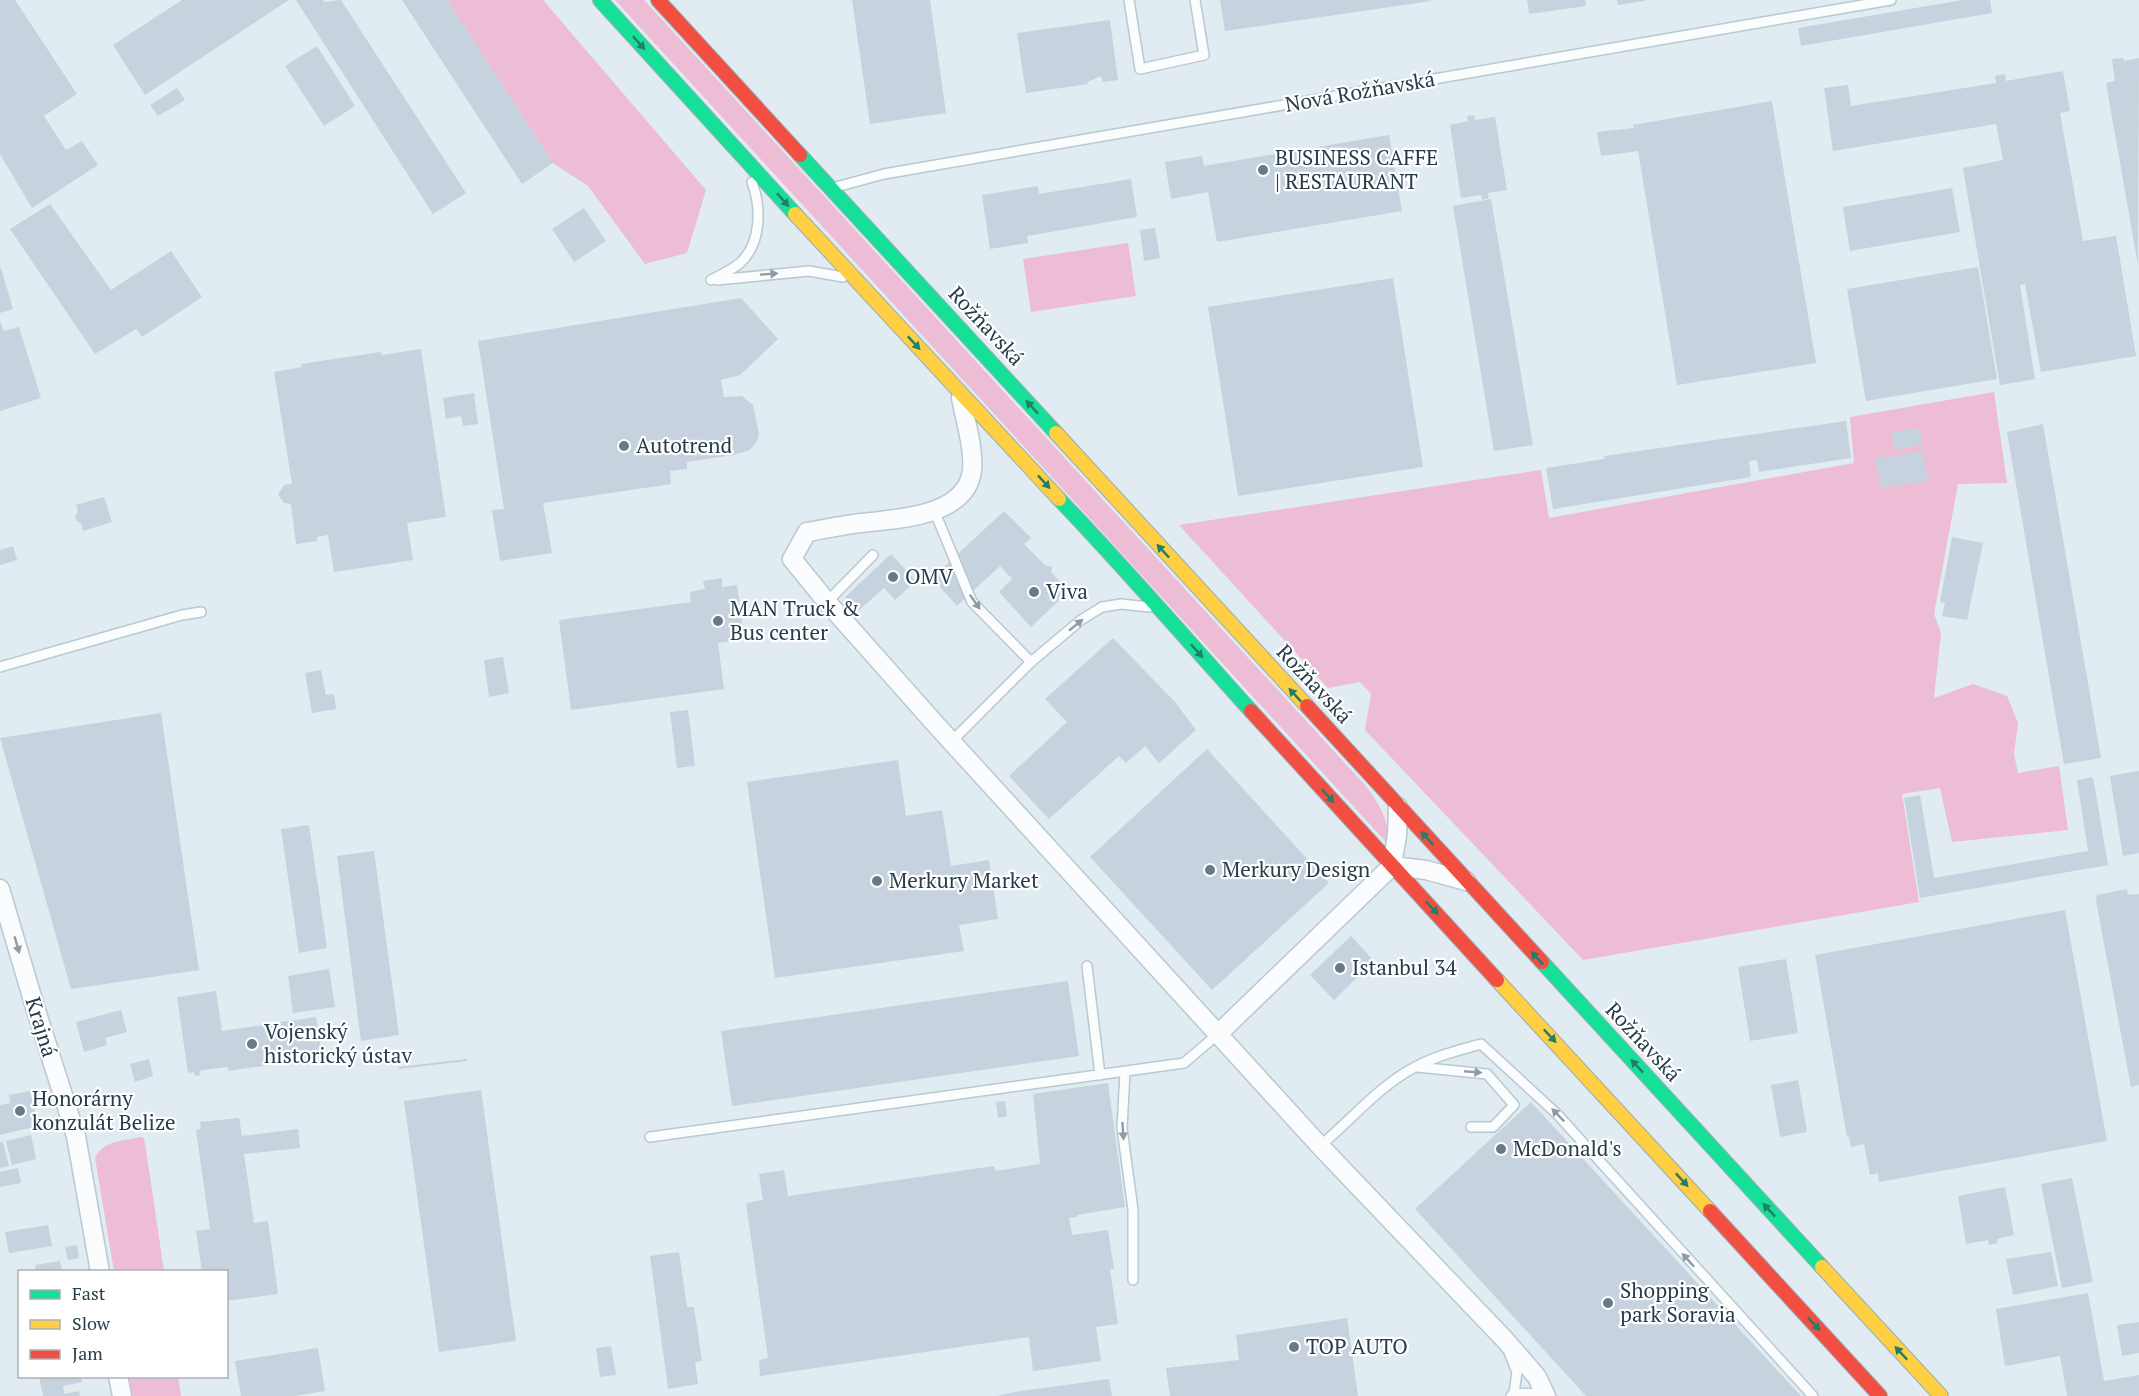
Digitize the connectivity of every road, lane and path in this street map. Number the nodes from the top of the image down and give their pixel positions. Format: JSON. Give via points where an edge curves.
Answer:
{"nodes":[{"id":1,"x":600,"y":0,"type":"edge"},
{"id":2,"x":658,"y":0,"type":"edge"},
{"id":3,"x":1130,"y":0,"type":"edge"},
{"id":4,"x":1195,"y":0,"type":"edge"},
{"id":5,"x":1891,"y":0,"type":"edge"},
{"id":6,"x":743,"y":156,"type":"junction"},
{"id":7,"x":831,"y":188,"type":"junction"},
{"id":8,"x":857,"y":280,"type":"junction"},
{"id":9,"x":960,"y":394,"type":"junction"},
{"id":10,"x":934,"y":510,"type":"junction"},
{"id":11,"x":873,"y":555,"type":"dead end"},
{"id":12,"x":827,"y":602,"type":"junction"},
{"id":13,"x":1158,"y":608,"type":"junction"},
{"id":14,"x":201,"y":612,"type":"dead end"},
{"id":15,"x":1031,"y":662,"type":"junction"},
{"id":16,"x":0,"y":667,"type":"edge"},
{"id":17,"x":951,"y":742,"type":"junction"},
{"id":18,"x":1398,"y":807,"type":"junction"},
{"id":19,"x":1392,"y":866,"type":"junction"},
{"id":20,"x":1467,"y":881,"type":"junction"},
{"id":21,"x":0,"y":889,"type":"edge"},
{"id":22,"x":1087,"y":966,"type":"dead end"},
{"id":23,"x":1218,"y":1034,"type":"junction"},
{"id":24,"x":1414,"y":1067,"type":"junction"},
{"id":25,"x":1125,"y":1072,"type":"junction"},
{"id":26,"x":1100,"y":1074,"type":"junction"},
{"id":27,"x":1471,"y":1127,"type":"dead end"},
{"id":28,"x":650,"y":1137,"type":"dead end"},
{"id":29,"x":1320,"y":1146,"type":"junction"},
{"id":30,"x":100,"y":1270,"type":"edge"},
{"id":31,"x":1133,"y":1280,"type":"dead end"},
{"id":32,"x":1506,"y":1341,"type":"junction"},
{"id":33,"x":118,"y":1378,"type":"edge"},
{"id":34,"x":1513,"y":1394,"type":"edge"},
{"id":35,"x":1545,"y":1395,"type":"edge"},
{"id":36,"x":122,"y":1396,"type":"edge"},
{"id":37,"x":1812,"y":1396,"type":"edge"},
{"id":38,"x":1880,"y":1396,"type":"edge"},
{"id":39,"x":1941,"y":1396,"type":"edge"}],
"edges":[{"from":1,"to":6,"type":"main road","one_way":true},
{"from":2,"to":7,"type":"main road","name":"Rožňavská"},
{"from":3,"to":4,"type":"lane","via":[[1140,69],[1204,55]]},
{"from":5,"to":7,"type":"lane","name":"Nová Rožňavská","via":[[884,174]]},
{"from":6,"to":8,"type":"main road","one_way":true},
{"from":6,"to":8,"type":"lane","one_way":true,"via":[[758,199],[757,230],[742,262],[711,280],[809,271]]},
{"from":18,"to":7,"type":"main road","name":"Rožňavská","one_way":true},
{"from":8,"to":9,"type":"main road","one_way":true},
{"from":9,"to":10,"type":"street","via":[[972,471],[964,494]]},
{"from":9,"to":13,"type":"main road","one_way":true},
{"from":10,"to":12,"type":"street","via":[[906,519],[807,532],[792,559]]},
{"from":10,"to":15,"type":"lane","one_way":true,"via":[[972,602]]},
{"from":11,"to":12,"type":"lane"},
{"from":12,"to":17,"type":"street"},
{"from":15,"to":13,"type":"lane","one_way":true,"via":[[1102,607],[1120,604]]},
{"from":13,"to":19,"type":"main road","one_way":true},
{"from":14,"to":16,"type":"lane"},
{"from":15,"to":17,"type":"lane"},
{"from":17,"to":23,"type":"street"},
{"from":18,"to":19,"type":"street"},
{"from":20,"to":18,"type":"main road","name":"Rožňavská","one_way":true},
{"from":19,"to":20,"type":"street"},
{"from":19,"to":23,"type":"street"},
{"from":19,"to":38,"type":"main road","one_way":true},
{"from":39,"to":20,"type":"main road","name":"Rožňavská","one_way":true},
{"from":21,"to":30,"type":"street","name":"Krajná","one_way":true,"via":[[76,1136]]},
{"from":22,"to":26,"type":"lane"},
{"from":23,"to":25,"type":"lane","via":[[1184,1063]]},
{"from":23,"to":29,"type":"street"},
{"from":24,"to":27,"type":"lane","one_way":true,"via":[[1487,1074],[1514,1105],[1493,1127]]},
{"from":24,"to":29,"type":"lane","via":[[1375,1095]]},
{"from":37,"to":24,"type":"lane","one_way":true,"via":[[1557,1114],[1481,1044]]},
{"from":25,"to":26,"type":"lane"},
{"from":25,"to":31,"type":"lane","one_way":true,"via":[[1122,1128],[1133,1210]]},
{"from":26,"to":28,"type":"lane"},
{"from":29,"to":32,"type":"street"},
{"from":32,"to":34,"type":"lane","via":[[1516,1372]]},
{"from":32,"to":35,"type":"street","via":[[1537,1377]]},
{"from":33,"to":36,"type":"street"},
{"from":34,"to":35,"type":"lane"}]}
